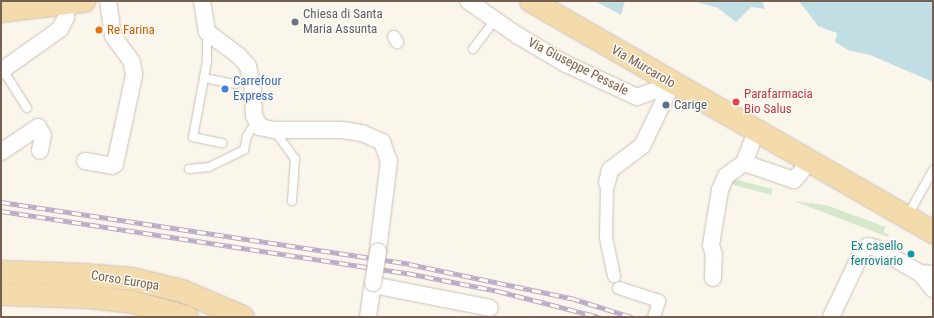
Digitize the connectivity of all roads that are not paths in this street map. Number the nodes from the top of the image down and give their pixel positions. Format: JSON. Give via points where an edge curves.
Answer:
{"nodes":[{"id":1,"x":108,"y":1,"type":"edge"},
{"id":2,"x":202,"y":1,"type":"edge"},
{"id":3,"x":468,"y":1,"type":"edge"},
{"id":4,"x":531,"y":1,"type":"edge"},
{"id":5,"x":75,"y":2,"type":"edge"},
{"id":6,"x":1,"y":11,"type":"edge"},
{"id":7,"x":495,"y":20,"type":"junction"},
{"id":8,"x":207,"y":32,"type":"junction"},
{"id":9,"x":472,"y":49,"type":"dead end"},
{"id":10,"x":2,"y":71,"type":"edge"},
{"id":11,"x":204,"y":78,"type":"junction"},
{"id":12,"x":235,"y":84,"type":"dead end"},
{"id":13,"x":672,"y":84,"type":"junction"},
{"id":14,"x":28,"y":108,"type":"dead end"},
{"id":15,"x":256,"y":122,"type":"junction"},
{"id":16,"x":274,"y":130,"type":"junction"},
{"id":17,"x":756,"y":131,"type":"junction"},
{"id":18,"x":222,"y":143,"type":"dead end"},
{"id":19,"x":40,"y":151,"type":"dead end"},
{"id":20,"x":1,"y":152,"type":"edge"},
{"id":21,"x":85,"y":161,"type":"dead end"},
{"id":22,"x":809,"y":162,"type":"junction"},
{"id":23,"x":744,"y":163,"type":"junction"},
{"id":24,"x":189,"y":169,"type":"dead end"},
{"id":25,"x":933,"y":170,"type":"edge"},
{"id":26,"x":607,"y":183,"type":"joint"},
{"id":27,"x":292,"y":201,"type":"dead end"},
{"id":28,"x":906,"y":218,"type":"junction"},
{"id":29,"x":933,"y":232,"type":"edge"},
{"id":30,"x":1,"y":272,"type":"edge"},
{"id":31,"x":927,"y":274,"type":"edge"},
{"id":32,"x":614,"y":276,"type":"dead end"},
{"id":33,"x":713,"y":278,"type":"dead end"},
{"id":34,"x":373,"y":284,"type":"junction"},
{"id":35,"x":619,"y":288,"type":"dead end"},
{"id":36,"x":933,"y":289,"type":"edge"},
{"id":37,"x":1,"y":294,"type":"edge"},
{"id":38,"x":490,"y":308,"type":"dead end"},
{"id":39,"x":656,"y":312,"type":"edge"},
{"id":40,"x":187,"y":317,"type":"edge"},
{"id":41,"x":243,"y":317,"type":"edge"},
{"id":42,"x":368,"y":317,"type":"edge"},
{"id":43,"x":831,"y":317,"type":"edge"}],
"edges":[{"from":1,"to":21,"type":"street","via":[[112,36],[132,62],[134,75],[115,164],[112,166]]},
{"from":2,"to":8,"type":"street"},
{"from":3,"to":7,"type":"street","name":"Via Giuseppe Pessale"},
{"from":4,"to":13,"type":"main road","name":"Via Murcarolo"},
{"from":5,"to":6,"type":"main road"},
{"from":5,"to":10,"type":"street","via":[[60,29]]},
{"from":7,"to":9,"type":"lane"},
{"from":7,"to":13,"type":"street","name":"Via Giuseppe Pessale","via":[[566,64],[637,97]]},
{"from":8,"to":11,"type":"lane"},
{"from":8,"to":15,"type":"street","via":[[238,55],[248,66]]},
{"from":10,"to":14,"type":"lane"},
{"from":11,"to":12,"type":"lane"},
{"from":11,"to":18,"type":"lane","via":[[193,137]]},
{"from":13,"to":17,"type":"main road","name":"Via Murcarolo"},
{"from":13,"to":26,"type":"street","via":[[642,146],[610,170]]},
{"from":15,"to":16,"type":"street","via":[[260,127]]},
{"from":15,"to":24,"type":"lane","via":[[247,136],[244,150],[209,167]]},
{"from":16,"to":27,"type":"lane","via":[[296,160]]},
{"from":16,"to":34,"type":"street","bridge":true,"via":[[342,130],[362,133],[382,142],[389,161]]},
{"from":17,"to":22,"type":"main road","name":"Via Murcarolo"},
{"from":17,"to":23,"type":"street"},
{"from":19,"to":20,"type":"street","via":[[43,135],[38,127]]},
{"from":22,"to":23,"type":"street","via":[[794,180]]},
{"from":22,"to":28,"type":"main road","name":"Via Murcarolo"},
{"from":23,"to":33,"type":"street","via":[[726,176],[720,190],[711,245],[714,255]]},
{"from":25,"to":28,"type":"lane"},
{"from":26,"to":32,"type":"street","via":[[606,238]]},
{"from":28,"to":29,"type":"main road","name":"Via Murcarolo"},
{"from":30,"to":41,"type":"main road","name":"Corso Europa","via":[[132,279],[182,291]]},
{"from":31,"to":36,"type":"street"},
{"from":31,"to":43,"type":"street","via":[[876,248],[865,247]]},
{"from":34,"to":38,"type":"street"},
{"from":34,"to":42,"type":"street"},
{"from":35,"to":39,"type":"street","via":[[659,301]]},
{"from":37,"to":40,"type":"main road","name":"Corso Europa","via":[[89,297],[132,302]]}]}
